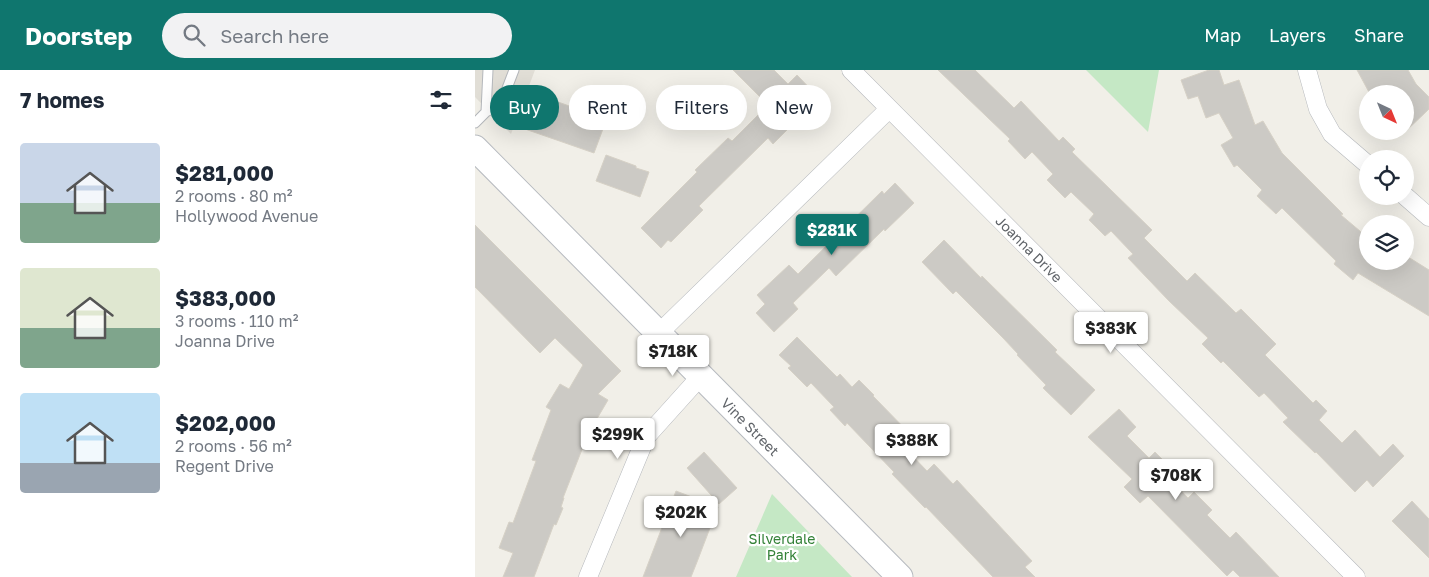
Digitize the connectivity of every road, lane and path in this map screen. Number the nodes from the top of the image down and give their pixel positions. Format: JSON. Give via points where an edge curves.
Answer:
{"nodes":[{"id":1,"x":488,"y":70,"type":"edge"},
{"id":2,"x":514,"y":70,"type":"edge"},
{"id":3,"x":851,"y":70,"type":"edge"},
{"id":4,"x":1307,"y":70,"type":"edge"},
{"id":5,"x":889,"y":109,"type":"junction"},
{"id":6,"x":486,"y":112,"type":"junction"},
{"id":7,"x":475,"y":123,"type":"edge"},
{"id":8,"x":475,"y":148,"type":"edge"},
{"id":9,"x":1359,"y":157,"type":"edge"},
{"id":10,"x":1414,"y":204,"type":"edge"},
{"id":11,"x":1429,"y":216,"type":"edge"},
{"id":12,"x":658,"y":334,"type":"junction"},
{"id":13,"x":700,"y":377,"type":"junction"},
{"id":14,"x":587,"y":577,"type":"edge"},
{"id":15,"x":900,"y":577,"type":"edge"},
{"id":16,"x":1356,"y":577,"type":"edge"}],
"edges":[{"from":1,"to":6,"type":"lane"},
{"from":2,"to":6,"type":"lane","via":[[501,104]]},
{"from":3,"to":5,"type":"street","name":"Joanna Drive"},
{"from":4,"to":9,"type":"street","via":[[1318,109],[1332,134]]},
{"from":5,"to":12,"type":"street"},
{"from":5,"to":16,"type":"street","name":"Joanna Drive"},
{"from":6,"to":7,"type":"lane"},
{"from":8,"to":12,"type":"street","name":"Vine Street"},
{"from":10,"to":11,"type":"street"},
{"from":12,"to":13,"type":"street","name":"Vine Street"},
{"from":13,"to":14,"type":"street","via":[[645,437]]},
{"from":13,"to":15,"type":"street","name":"Vine Street"}]}
